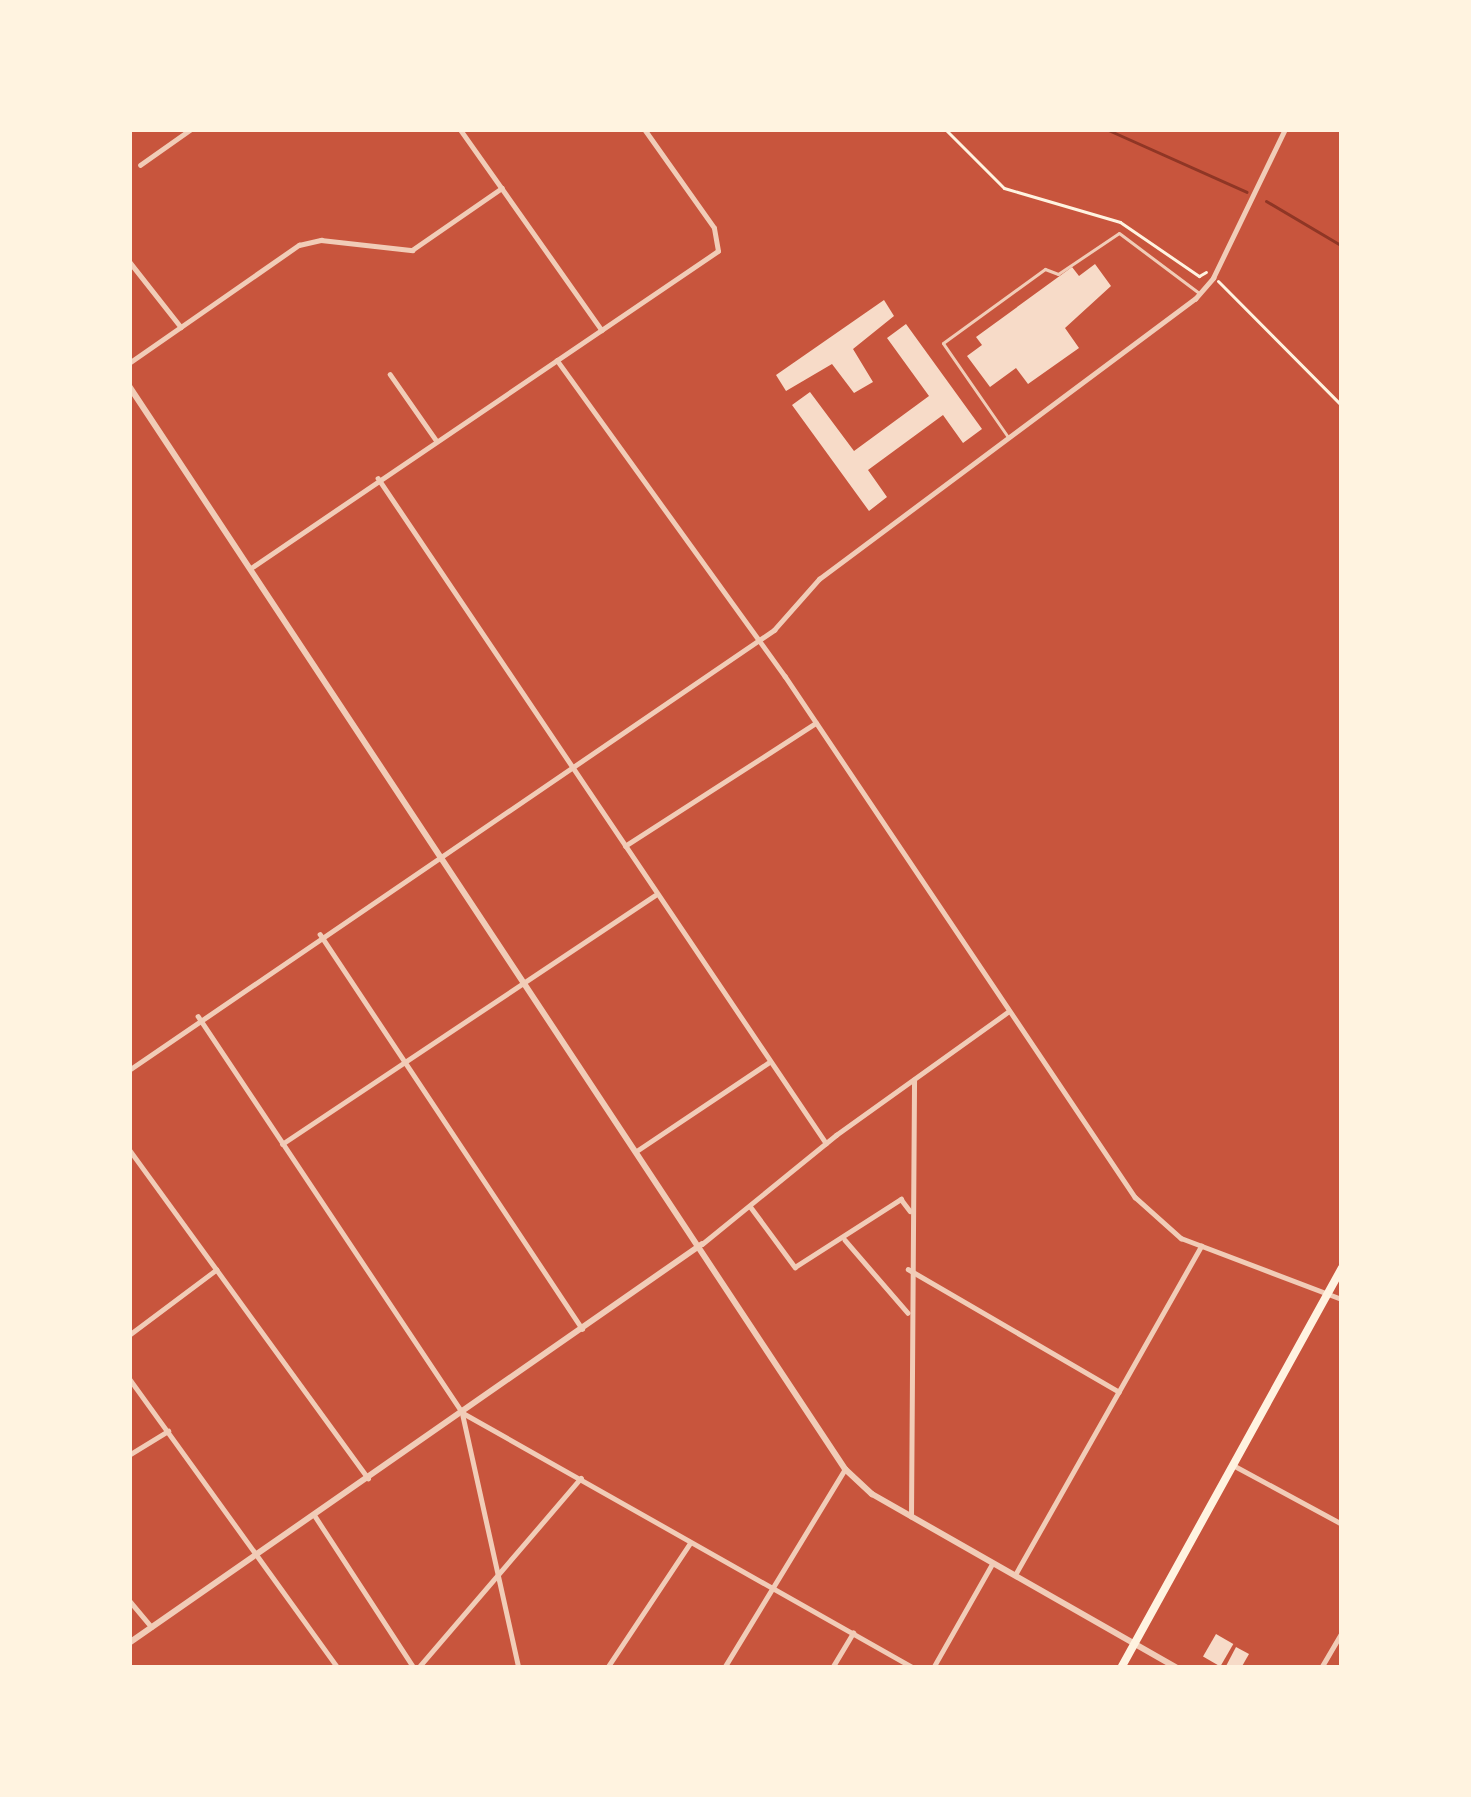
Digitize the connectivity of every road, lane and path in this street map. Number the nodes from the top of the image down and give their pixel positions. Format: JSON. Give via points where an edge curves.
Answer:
{"nodes":[{"id":1,"x":191,"y":129,"type":"edge"},
{"id":2,"x":460,"y":129,"type":"edge"},
{"id":3,"x":644,"y":129,"type":"edge"},
{"id":4,"x":1285,"y":129,"type":"edge"},
{"id":5,"x":140,"y":165,"type":"dead end"},
{"id":6,"x":502,"y":188,"type":"junction"},
{"id":7,"x":129,"y":261,"type":"edge"},
{"id":8,"x":1200,"y":294,"type":"junction"},
{"id":9,"x":181,"y":327,"type":"junction"},
{"id":10,"x":602,"y":330,"type":"junction"},
{"id":11,"x":557,"y":360,"type":"junction"},
{"id":12,"x":129,"y":363,"type":"edge"},
{"id":13,"x":390,"y":374,"type":"dead end"},
{"id":14,"x":129,"y":386,"type":"edge"},
{"id":15,"x":1008,"y":437,"type":"junction"},
{"id":16,"x":436,"y":440,"type":"junction"},
{"id":17,"x":378,"y":478,"type":"junction"},
{"id":18,"x":250,"y":568,"type":"junction"},
{"id":19,"x":760,"y":639,"type":"junction"},
{"id":20,"x":816,"y":723,"type":"junction"},
{"id":21,"x":572,"y":766,"type":"junction"},
{"id":22,"x":625,"y":846,"type":"junction"},
{"id":23,"x":441,"y":853,"type":"junction"},
{"id":24,"x":655,"y":895,"type":"junction"},
{"id":25,"x":320,"y":934,"type":"junction"},
{"id":26,"x":528,"y":983,"type":"junction"},
{"id":27,"x":1009,"y":1012,"type":"junction"},
{"id":28,"x":198,"y":1016,"type":"junction"},
{"id":29,"x":770,"y":1062,"type":"junction"},
{"id":30,"x":405,"y":1064,"type":"junction"},
{"id":31,"x":129,"y":1070,"type":"edge"},
{"id":32,"x":914,"y":1080,"type":"junction"},
{"id":33,"x":826,"y":1143,"type":"junction"},
{"id":34,"x":283,"y":1144,"type":"junction"},
{"id":35,"x":129,"y":1149,"type":"edge"},
{"id":36,"x":638,"y":1150,"type":"junction"},
{"id":37,"x":749,"y":1204,"type":"junction"},
{"id":38,"x":910,"y":1211,"type":"junction"},
{"id":39,"x":845,"y":1240,"type":"junction"},
{"id":40,"x":702,"y":1244,"type":"junction"},
{"id":41,"x":1201,"y":1246,"type":"junction"},
{"id":42,"x":1342,"y":1268,"type":"edge"},
{"id":43,"x":217,"y":1269,"type":"junction"},
{"id":44,"x":908,"y":1269,"type":"junction"},
{"id":45,"x":1329,"y":1291,"type":"junction"},
{"id":46,"x":1342,"y":1299,"type":"edge"},
{"id":47,"x":909,"y":1314,"type":"junction"},
{"id":48,"x":582,"y":1329,"type":"junction"},
{"id":49,"x":129,"y":1335,"type":"edge"},
{"id":50,"x":129,"y":1378,"type":"edge"},
{"id":51,"x":1119,"y":1392,"type":"junction"},
{"id":52,"x":463,"y":1413,"type":"junction"},
{"id":53,"x":168,"y":1431,"type":"junction"},
{"id":54,"x":129,"y":1455,"type":"edge"},
{"id":55,"x":1233,"y":1465,"type":"junction"},
{"id":56,"x":845,"y":1469,"type":"junction"},
{"id":57,"x":368,"y":1478,"type":"junction"},
{"id":58,"x":581,"y":1478,"type":"junction"},
{"id":59,"x":315,"y":1516,"type":"junction"},
{"id":60,"x":910,"y":1517,"type":"junction"},
{"id":61,"x":1342,"y":1524,"type":"edge"},
{"id":62,"x":692,"y":1541,"type":"junction"},
{"id":63,"x":259,"y":1554,"type":"junction"},
{"id":64,"x":993,"y":1563,"type":"junction"},
{"id":65,"x":1015,"y":1575,"type":"junction"},
{"id":66,"x":498,"y":1579,"type":"junction"},
{"id":67,"x":770,"y":1586,"type":"junction"},
{"id":68,"x":129,"y":1600,"type":"edge"},
{"id":69,"x":152,"y":1627,"type":"junction"},
{"id":70,"x":1342,"y":1632,"type":"edge"},
{"id":71,"x":853,"y":1633,"type":"junction"},
{"id":72,"x":129,"y":1643,"type":"edge"},
{"id":73,"x":1135,"y":1644,"type":"junction"},
{"id":74,"x":338,"y":1668,"type":"edge"},
{"id":75,"x":416,"y":1668,"type":"edge"},
{"id":76,"x":519,"y":1668,"type":"edge"},
{"id":77,"x":607,"y":1668,"type":"edge"},
{"id":78,"x":724,"y":1668,"type":"edge"},
{"id":79,"x":832,"y":1668,"type":"edge"},
{"id":80,"x":914,"y":1668,"type":"edge"},
{"id":81,"x":933,"y":1668,"type":"edge"},
{"id":82,"x":1121,"y":1668,"type":"edge"},
{"id":83,"x":1177,"y":1668,"type":"edge"},
{"id":84,"x":1321,"y":1668,"type":"edge"}],
"edges":[{"from":1,"to":5,"type":"street"},
{"from":2,"to":6,"type":"street"},
{"from":3,"to":10,"type":"street","via":[[718,233],[718,250]]},
{"from":4,"to":8,"type":"street"},
{"from":6,"to":9,"type":"street","via":[[412,250],[299,245]]},
{"from":6,"to":10,"type":"street"},
{"from":7,"to":9,"type":"street"},
{"from":8,"to":15,"type":"street"},
{"from":8,"to":15,"type":"lane","via":[[1119,233],[1058,274],[1045,269],[943,343]]},
{"from":9,"to":12,"type":"street"},
{"from":10,"to":11,"type":"street"},
{"from":11,"to":16,"type":"street"},
{"from":11,"to":19,"type":"street"},
{"from":13,"to":16,"type":"street"},
{"from":14,"to":18,"type":"street"},
{"from":15,"to":19,"type":"street","via":[[819,579]]},
{"from":16,"to":17,"type":"street"},
{"from":17,"to":18,"type":"street"},
{"from":17,"to":21,"type":"street"},
{"from":18,"to":23,"type":"street"},
{"from":19,"to":20,"type":"street"},
{"from":19,"to":21,"type":"street"},
{"from":20,"to":22,"type":"street"},
{"from":20,"to":27,"type":"street"},
{"from":21,"to":22,"type":"street"},
{"from":21,"to":23,"type":"street"},
{"from":22,"to":24,"type":"street"},
{"from":23,"to":25,"type":"street"},
{"from":23,"to":26,"type":"street"},
{"from":24,"to":26,"type":"street"},
{"from":24,"to":29,"type":"street"},
{"from":25,"to":28,"type":"street"},
{"from":25,"to":30,"type":"street"},
{"from":26,"to":30,"type":"street"},
{"from":26,"to":36,"type":"street"},
{"from":27,"to":32,"type":"street"},
{"from":27,"to":41,"type":"street","via":[[1135,1197]]},
{"from":28,"to":31,"type":"street"},
{"from":28,"to":34,"type":"street"},
{"from":29,"to":33,"type":"street"},
{"from":29,"to":36,"type":"street"},
{"from":30,"to":34,"type":"street"},
{"from":30,"to":48,"type":"street"},
{"from":32,"to":33,"type":"street"},
{"from":32,"to":38,"type":"street"},
{"from":33,"to":37,"type":"street"},
{"from":34,"to":52,"type":"street"},
{"from":35,"to":43,"type":"street"},
{"from":36,"to":40,"type":"street"},
{"from":37,"to":39,"type":"street","via":[[795,1267]]},
{"from":37,"to":40,"type":"street"},
{"from":38,"to":39,"type":"street","via":[[901,1199]]},
{"from":38,"to":44,"type":"street"},
{"from":39,"to":47,"type":"street"},
{"from":40,"to":48,"type":"street"},
{"from":40,"to":56,"type":"street"},
{"from":41,"to":45,"type":"street"},
{"from":41,"to":51,"type":"street"},
{"from":42,"to":45,"type":"main road"},
{"from":43,"to":49,"type":"street"},
{"from":43,"to":57,"type":"street"},
{"from":44,"to":47,"type":"street"},
{"from":44,"to":51,"type":"street"},
{"from":45,"to":46,"type":"street"},
{"from":45,"to":55,"type":"main road"},
{"from":47,"to":60,"type":"street"},
{"from":48,"to":52,"type":"street"},
{"from":50,"to":53,"type":"street"},
{"from":51,"to":65,"type":"street"},
{"from":52,"to":57,"type":"street"},
{"from":52,"to":58,"type":"street"},
{"from":52,"to":66,"type":"street"},
{"from":53,"to":54,"type":"street"},
{"from":53,"to":63,"type":"street"},
{"from":55,"to":61,"type":"street"},
{"from":55,"to":73,"type":"main road"},
{"from":56,"to":60,"type":"street"},
{"from":56,"to":67,"type":"street"},
{"from":57,"to":59,"type":"street"},
{"from":58,"to":62,"type":"street"},
{"from":58,"to":66,"type":"street"},
{"from":59,"to":63,"type":"street"},
{"from":59,"to":75,"type":"street"},
{"from":60,"to":64,"type":"street"},
{"from":62,"to":67,"type":"street"},
{"from":62,"to":77,"type":"street"},
{"from":63,"to":69,"type":"street"},
{"from":63,"to":74,"type":"street"},
{"from":64,"to":65,"type":"street"},
{"from":64,"to":81,"type":"street"},
{"from":65,"to":73,"type":"street"},
{"from":66,"to":75,"type":"street"},
{"from":66,"to":76,"type":"street"},
{"from":67,"to":71,"type":"street"},
{"from":67,"to":78,"type":"street"},
{"from":68,"to":69,"type":"street"},
{"from":69,"to":72,"type":"street"},
{"from":70,"to":84,"type":"street"},
{"from":71,"to":79,"type":"street"},
{"from":71,"to":80,"type":"street"},
{"from":73,"to":82,"type":"main road"},
{"from":73,"to":83,"type":"street"}]}
